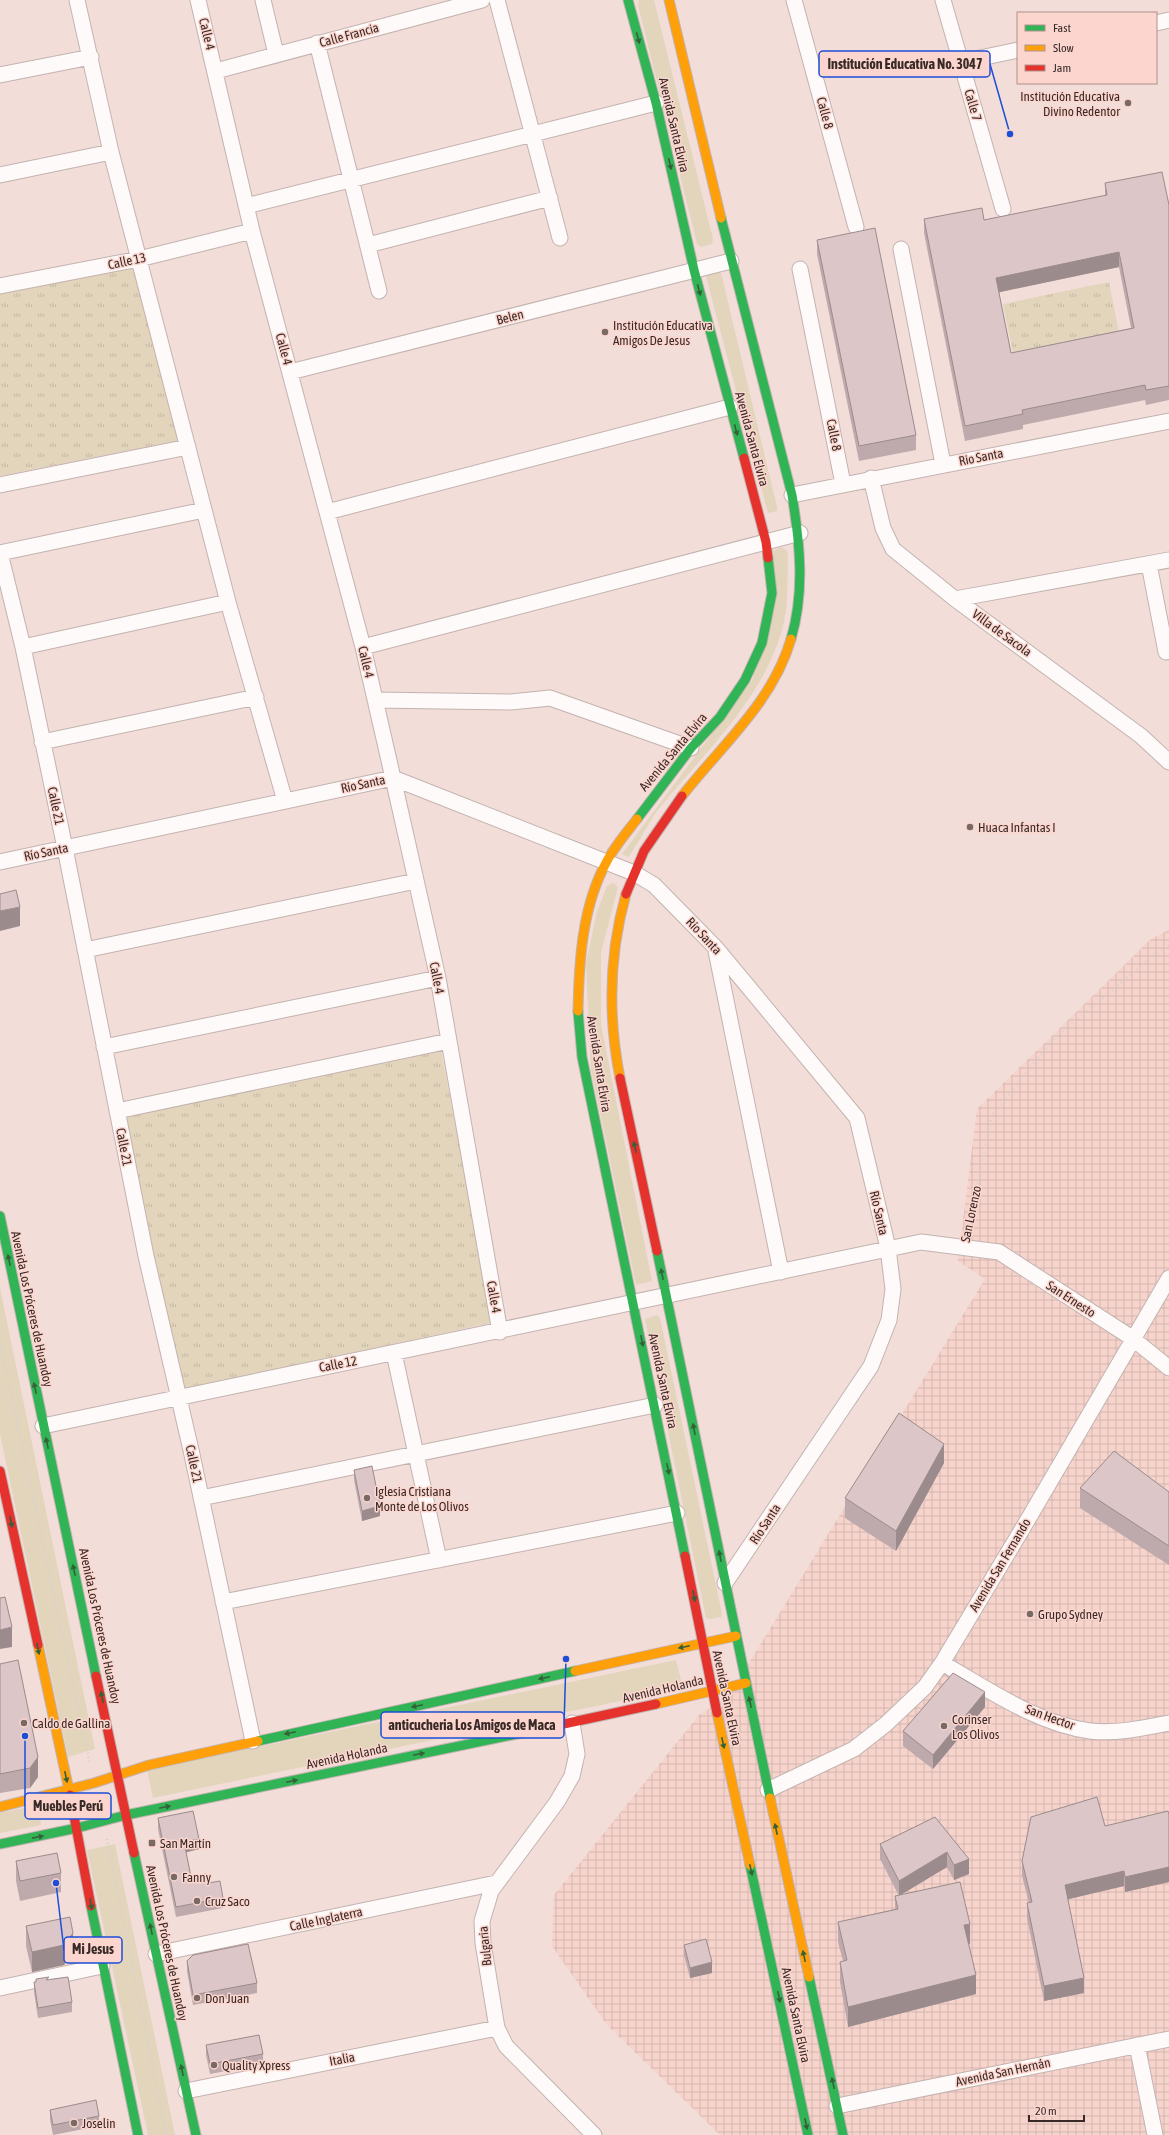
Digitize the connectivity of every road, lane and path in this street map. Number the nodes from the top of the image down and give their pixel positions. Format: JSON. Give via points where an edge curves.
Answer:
{"nodes":[{"id":1,"x":77,"y":0,"type":"edge"},
{"id":2,"x":198,"y":0,"type":"edge"},
{"id":3,"x":263,"y":0,"type":"edge"},
{"id":4,"x":482,"y":0,"type":"edge"},
{"id":5,"x":497,"y":0,"type":"edge"},
{"id":6,"x":628,"y":0,"type":"edge"},
{"id":7,"x":669,"y":0,"type":"edge"},
{"id":8,"x":794,"y":0,"type":"edge"},
{"id":9,"x":943,"y":0,"type":"edge"},
{"id":10,"x":445,"y":5,"type":"edge"},
{"id":11,"x":1169,"y":20,"type":"edge"},
{"id":12,"x":1157,"y":23,"type":"edge"},
{"id":13,"x":317,"y":43,"type":"junction"},
{"id":14,"x":1017,"y":50,"type":"edge"},
{"id":15,"x":276,"y":54,"type":"junction"},
{"id":16,"x":91,"y":57,"type":"junction"},
{"id":17,"x":960,"y":62,"type":"junction"},
{"id":18,"x":216,"y":71,"type":"junction"},
{"id":19,"x":0,"y":75,"type":"edge"},
{"id":20,"x":656,"y":103,"type":"junction"},
{"id":21,"x":533,"y":134,"type":"junction"},
{"id":22,"x":111,"y":152,"type":"junction"},
{"id":23,"x":0,"y":175,"type":"edge"},
{"id":24,"x":351,"y":180,"type":"junction"},
{"id":25,"x":550,"y":198,"type":"junction"},
{"id":26,"x":246,"y":206,"type":"junction"},
{"id":27,"x":1003,"y":209,"type":"dead end"},
{"id":28,"x":856,"y":227,"type":"dead end"},
{"id":29,"x":252,"y":231,"type":"junction"},
{"id":30,"x":560,"y":238,"type":"dead end"},
{"id":31,"x":368,"y":245,"type":"junction"},
{"id":32,"x":901,"y":249,"type":"dead end"},
{"id":33,"x":139,"y":259,"type":"junction"},
{"id":34,"x":731,"y":261,"type":"junction"},
{"id":35,"x":800,"y":269,"type":"dead end"},
{"id":36,"x":694,"y":270,"type":"junction"},
{"id":37,"x":0,"y":286,"type":"edge"},
{"id":38,"x":379,"y":291,"type":"dead end"},
{"id":39,"x":290,"y":372,"type":"junction"},
{"id":40,"x":730,"y":407,"type":"junction"},
{"id":41,"x":1169,"y":421,"type":"edge"},
{"id":42,"x":188,"y":448,"type":"junction"},
{"id":43,"x":943,"y":464,"type":"junction"},
{"id":44,"x":870,"y":478,"type":"junction"},
{"id":45,"x":843,"y":484,"type":"junction"},
{"id":46,"x":0,"y":485,"type":"edge"},
{"id":47,"x":792,"y":495,"type":"junction"},
{"id":48,"x":204,"y":510,"type":"junction"},
{"id":49,"x":327,"y":512,"type":"junction"},
{"id":50,"x":800,"y":533,"type":"junction"},
{"id":51,"x":766,"y":542,"type":"junction"},
{"id":52,"x":0,"y":553,"type":"edge"},
{"id":53,"x":1169,"y":560,"type":"edge"},
{"id":54,"x":1150,"y":564,"type":"junction"},
{"id":55,"x":955,"y":598,"type":"junction"},
{"id":56,"x":228,"y":602,"type":"junction"},
{"id":57,"x":23,"y":647,"type":"junction"},
{"id":58,"x":363,"y":647,"type":"junction"},
{"id":59,"x":1169,"y":651,"type":"edge"},
{"id":60,"x":256,"y":697,"type":"junction"},
{"id":61,"x":375,"y":700,"type":"junction"},
{"id":62,"x":42,"y":742,"type":"junction"},
{"id":63,"x":691,"y":748,"type":"junction"},
{"id":64,"x":1169,"y":762,"type":"edge"},
{"id":65,"x":393,"y":778,"type":"junction"},
{"id":66,"x":286,"y":801,"type":"junction"},
{"id":67,"x":65,"y":848,"type":"junction"},
{"id":68,"x":607,"y":861,"type":"junction"},
{"id":69,"x":0,"y":862,"type":"edge"},
{"id":70,"x":634,"y":873,"type":"junction"},
{"id":71,"x":416,"y":881,"type":"junction"},
{"id":72,"x":1169,"y":945,"type":"edge"},
{"id":73,"x":716,"y":948,"type":"junction"},
{"id":74,"x":85,"y":950,"type":"junction"},
{"id":75,"x":438,"y":978,"type":"junction"},
{"id":76,"x":448,"y":1041,"type":"junction"},
{"id":77,"x":104,"y":1047,"type":"junction"},
{"id":78,"x":117,"y":1111,"type":"junction"},
{"id":79,"x":0,"y":1216,"type":"edge"},
{"id":80,"x":888,"y":1248,"type":"junction"},
{"id":81,"x":965,"y":1248,"type":"junction"},
{"id":82,"x":781,"y":1272,"type":"junction"},
{"id":83,"x":1169,"y":1278,"type":"edge"},
{"id":84,"x":667,"y":1296,"type":"junction"},
{"id":85,"x":634,"y":1303,"type":"junction"},
{"id":86,"x":500,"y":1332,"type":"junction"},
{"id":87,"x":1132,"y":1338,"type":"junction"},
{"id":88,"x":0,"y":1342,"type":"edge"},
{"id":89,"x":394,"y":1353,"type":"junction"},
{"id":90,"x":1169,"y":1368,"type":"edge"},
{"id":91,"x":178,"y":1397,"type":"junction"},
{"id":92,"x":655,"y":1405,"type":"junction"},
{"id":93,"x":43,"y":1426,"type":"junction"},
{"id":94,"x":416,"y":1454,"type":"junction"},
{"id":95,"x":0,"y":1470,"type":"edge"},
{"id":96,"x":201,"y":1498,"type":"junction"},
{"id":97,"x":677,"y":1512,"type":"junction"},
{"id":98,"x":440,"y":1560,"type":"junction"},
{"id":99,"x":725,"y":1583,"type":"junction"},
{"id":100,"x":223,"y":1602,"type":"junction"},
{"id":101,"x":736,"y":1636,"type":"junction"},
{"id":102,"x":703,"y":1644,"type":"junction"},
{"id":103,"x":942,"y":1663,"type":"junction"},
{"id":104,"x":746,"y":1683,"type":"junction"},
{"id":105,"x":712,"y":1691,"type":"junction"},
{"id":106,"x":572,"y":1722,"type":"junction"},
{"id":107,"x":1169,"y":1723,"type":"edge"},
{"id":108,"x":253,"y":1741,"type":"junction"},
{"id":109,"x":119,"y":1776,"type":"junction"},
{"id":110,"x":96,"y":1783,"type":"junction"},
{"id":111,"x":768,"y":1790,"type":"junction"},
{"id":112,"x":69,"y":1791,"type":"junction"},
{"id":113,"x":0,"y":1807,"type":"edge"},
{"id":114,"x":126,"y":1815,"type":"junction"},
{"id":115,"x":102,"y":1822,"type":"junction"},
{"id":116,"x":77,"y":1828,"type":"junction"},
{"id":117,"x":0,"y":1844,"type":"edge"},
{"id":118,"x":496,"y":1883,"type":"junction"},
{"id":119,"x":156,"y":1954,"type":"junction"},
{"id":120,"x":102,"y":1966,"type":"junction"},
{"id":121,"x":0,"y":1988,"type":"edge"},
{"id":122,"x":497,"y":2028,"type":"junction"},
{"id":123,"x":1169,"y":2039,"type":"edge"},
{"id":124,"x":1137,"y":2045,"type":"junction"},
{"id":125,"x":186,"y":2091,"type":"junction"},
{"id":126,"x":837,"y":2106,"type":"junction"},
{"id":127,"x":138,"y":2135,"type":"edge"},
{"id":128,"x":166,"y":2135,"type":"edge"},
{"id":129,"x":196,"y":2135,"type":"edge"},
{"id":130,"x":594,"y":2135,"type":"edge"},
{"id":131,"x":808,"y":2135,"type":"edge"},
{"id":132,"x":844,"y":2135,"type":"edge"},
{"id":133,"x":1155,"y":2135,"type":"edge"}],
"edges":[{"from":1,"to":16,"type":"street"},
{"from":2,"to":18,"type":"street","name":"Calle 4"},
{"from":3,"to":15,"type":"street"},
{"from":4,"to":10,"type":"street","name":"Calle Francia"},
{"from":5,"to":21,"type":"street"},
{"from":6,"to":20,"type":"street","name":"Avenida Santa Elvira","one_way":true},
{"from":7,"to":34,"type":"street","name":"Avenida Santa Elvira"},
{"from":8,"to":28,"type":"street","name":"Calle 8"},
{"from":9,"to":17,"type":"street","name":"Calle 7"},
{"from":10,"to":13,"type":"street","name":"Calle Francia"},
{"from":11,"to":12,"type":"street"},
{"from":13,"to":15,"type":"street","name":"Calle Francia"},
{"from":13,"to":24,"type":"street"},
{"from":14,"to":17,"type":"street"},
{"from":15,"to":18,"type":"street","name":"Calle Francia"},
{"from":16,"to":19,"type":"street"},
{"from":16,"to":22,"type":"street"},
{"from":17,"to":27,"type":"street","name":"Calle 7"},
{"from":18,"to":26,"type":"street","name":"Calle 4"},
{"from":20,"to":21,"type":"street"},
{"from":20,"to":36,"type":"street","name":"Avenida Santa Elvira","one_way":true},
{"from":21,"to":24,"type":"street"},
{"from":21,"to":25,"type":"street"},
{"from":22,"to":23,"type":"street"},
{"from":22,"to":33,"type":"street"},
{"from":24,"to":26,"type":"street"},
{"from":24,"to":31,"type":"street"},
{"from":25,"to":30,"type":"street"},
{"from":25,"to":31,"type":"street"},
{"from":26,"to":29,"type":"street","name":"Calle 4"},
{"from":29,"to":33,"type":"street","name":"Calle 13"},
{"from":29,"to":39,"type":"street","name":"Calle 4"},
{"from":31,"to":38,"type":"street"},
{"from":32,"to":43,"type":"street"},
{"from":33,"to":37,"type":"street","name":"Calle 13"},
{"from":33,"to":42,"type":"street"},
{"from":34,"to":36,"type":"street","name":"Belen"},
{"from":34,"to":47,"type":"street","name":"Avenida Santa Elvira"},
{"from":35,"to":45,"type":"street","name":"Calle 8"},
{"from":36,"to":39,"type":"street","name":"Belen"},
{"from":36,"to":40,"type":"street","name":"Avenida Santa Elvira","one_way":true},
{"from":39,"to":49,"type":"street","name":"Calle 4"},
{"from":40,"to":49,"type":"street"},
{"from":40,"to":51,"type":"street","name":"Avenida Santa Elvira","one_way":true},
{"from":41,"to":43,"type":"street","name":"Rio Santa"},
{"from":42,"to":46,"type":"street"},
{"from":42,"to":48,"type":"street"},
{"from":43,"to":44,"type":"street","name":"Rio Santa"},
{"from":44,"to":45,"type":"street","name":"Rio Santa"},
{"from":44,"to":55,"type":"street","name":"Villa de Sacola","via":[[883,528],[893,549]]},
{"from":45,"to":47,"type":"street","name":"Rio Santa"},
{"from":47,"to":50,"type":"street","name":"Avenida Santa Elvira"},
{"from":48,"to":52,"type":"street"},
{"from":48,"to":56,"type":"street"},
{"from":49,"to":58,"type":"street","name":"Calle 4"},
{"from":50,"to":51,"type":"street"},
{"from":50,"to":70,"type":"street","name":"Avenida Santa Elvira","via":[[801,599],[793,637],[779,671],[762,699],[680,798],[645,850]]},
{"from":51,"to":58,"type":"street"},
{"from":51,"to":63,"type":"street","name":"Avenida Santa Elvira","via":[[772,593],[762,643],[745,680],[720,717]]},
{"from":52,"to":57,"type":"street","name":"Calle 21"},
{"from":53,"to":54,"type":"street"},
{"from":54,"to":55,"type":"street"},
{"from":54,"to":59,"type":"street","via":[[1166,652]]},
{"from":55,"to":64,"type":"street","name":"Villa de Sacola","via":[[1141,736]]},
{"from":56,"to":57,"type":"street"},
{"from":56,"to":60,"type":"street"},
{"from":57,"to":62,"type":"street","name":"Calle 21"},
{"from":58,"to":61,"type":"street","name":"Calle 4"},
{"from":60,"to":62,"type":"street"},
{"from":60,"to":66,"type":"street"},
{"from":61,"to":63,"type":"street","via":[[510,702],[550,698]]},
{"from":61,"to":65,"type":"street","name":"Calle 4"},
{"from":62,"to":67,"type":"street","name":"Calle 21"},
{"from":63,"to":68,"type":"street","name":"Avenida Santa Elvira"},
{"from":65,"to":66,"type":"street","name":"Río Santa"},
{"from":65,"to":68,"type":"street","name":"Río Santa"},
{"from":65,"to":71,"type":"street","name":"Calle 4"},
{"from":66,"to":67,"type":"street","name":"Río Santa"},
{"from":67,"to":69,"type":"street","name":"Río Santa"},
{"from":67,"to":74,"type":"street","name":"Calle 21"},
{"from":68,"to":70,"type":"street","name":"Río Santa"},
{"from":68,"to":85,"type":"street","name":"Avenida Santa Elvira","via":[[588,913],[579,968],[578,1011],[582,1057]]},
{"from":70,"to":73,"type":"street","name":"Río Santa","via":[[654,886]]},
{"from":84,"to":70,"type":"street","name":"Avenida Santa Elvira","one_way":true,"via":[[614,1050],[611,1007],[613,971],[618,932]]},
{"from":71,"to":74,"type":"street"},
{"from":71,"to":75,"type":"street","name":"Calle 4"},
{"from":72,"to":81,"type":"path","name":"San Lorenzo","via":[[1053,1040],[992,1115]]},
{"from":73,"to":80,"type":"street","name":"Río Santa","via":[[857,1118]]},
{"from":73,"to":82,"type":"street"},
{"from":74,"to":77,"type":"street","name":"Calle 21"},
{"from":75,"to":76,"type":"street","name":"Calle 4"},
{"from":75,"to":77,"type":"street"},
{"from":76,"to":78,"type":"street"},
{"from":76,"to":86,"type":"street","name":"Calle 4"},
{"from":77,"to":78,"type":"street","name":"Calle 21"},
{"from":78,"to":91,"type":"street","name":"Calle 21"},
{"from":93,"to":79,"type":"street","name":"Avenida Los Próceres de Huandoy","one_way":true},
{"from":80,"to":81,"type":"street","name":"San Lorenzo","via":[[921,1242]]},
{"from":80,"to":82,"type":"street","name":"San Lorenzo"},
{"from":80,"to":99,"type":"street","name":"Río Santa","via":[[893,1290],[890,1312],[871,1366]]},
{"from":81,"to":87,"type":"street","name":"San Ernesto","via":[[999,1252]]},
{"from":82,"to":84,"type":"street","name":"San Lorenzo"},
{"from":83,"to":87,"type":"street","name":"Avenida San Fernando"},
{"from":84,"to":85,"type":"street","name":"San Lorenzo"},
{"from":99,"to":84,"type":"street","name":"Avenida Santa Elvira","one_way":true},
{"from":85,"to":86,"type":"street","name":"Calle 12"},
{"from":85,"to":92,"type":"street","name":"Avenida Santa Elvira","one_way":true},
{"from":86,"to":89,"type":"street","name":"Calle 12"},
{"from":87,"to":90,"type":"street","name":"San Ernesto"},
{"from":87,"to":103,"type":"street","name":"Avenida San Fernando"},
{"from":88,"to":110,"type":"path"},
{"from":89,"to":91,"type":"street","name":"Calle 12"},
{"from":89,"to":94,"type":"street"},
{"from":91,"to":93,"type":"street","name":"Calle 12"},
{"from":91,"to":96,"type":"street","name":"Calle 21"},
{"from":92,"to":94,"type":"street"},
{"from":92,"to":97,"type":"street","name":"Avenida Santa Elvira","one_way":true},
{"from":109,"to":93,"type":"street","name":"Avenida Los Próceres de Huandoy","one_way":true},
{"from":94,"to":96,"type":"street"},
{"from":94,"to":98,"type":"street"},
{"from":95,"to":112,"type":"street","one_way":true},
{"from":96,"to":100,"type":"street","name":"Calle 21"},
{"from":97,"to":98,"type":"street"},
{"from":97,"to":102,"type":"street","name":"Avenida Santa Elvira","one_way":true},
{"from":98,"to":100,"type":"street"},
{"from":99,"to":101,"type":"street","name":"Avenida Santa Elvira"},
{"from":100,"to":108,"type":"street","name":"Calle 21"},
{"from":101,"to":102,"type":"street"},
{"from":101,"to":104,"type":"street","name":"Avenida Santa Elvira"},
{"from":102,"to":105,"type":"street","name":"Avenida Santa Elvira"},
{"from":102,"to":108,"type":"street","one_way":true},
{"from":103,"to":107,"type":"street","name":"San Hector","via":[[1041,1717],[1066,1725],[1090,1731],[1118,1731]]},
{"from":103,"to":111,"type":"street","name":"Avenida San Fernando","via":[[925,1686],[886,1724],[854,1749]]},
{"from":104,"to":105,"type":"street","name":"Avenida Holanda"},
{"from":111,"to":104,"type":"street","name":"Avenida Santa Elvira","one_way":true},
{"from":105,"to":106,"type":"street","name":"Avenida Holanda"},
{"from":105,"to":131,"type":"street","name":"Avenida Santa Elvira","one_way":true},
{"from":114,"to":106,"type":"street","name":"Avenida Holanda","one_way":true},
{"from":106,"to":118,"type":"street","name":"Bulgaria","via":[[577,1754],[572,1776],[557,1802]]},
{"from":108,"to":109,"type":"street","via":[[149,1765]]},
{"from":109,"to":110,"type":"street"},
{"from":109,"to":114,"type":"street","name":"Avenida Los Próceres de Huandoy"},
{"from":110,"to":112,"type":"street"},
{"from":126,"to":111,"type":"street","name":"Avenida Santa Elvira","one_way":true},
{"from":112,"to":113,"type":"street"},
{"from":112,"to":116,"type":"street"},
{"from":114,"to":115,"type":"street","name":"Avenida Holanda"},
{"from":119,"to":114,"type":"street","name":"Avenida Los Próceres de Huandoy","one_way":true},
{"from":115,"to":116,"type":"street","name":"Avenida Holanda"},
{"from":115,"to":128,"type":"path"},
{"from":117,"to":116,"type":"street","name":"Avenida Holanda","one_way":true},
{"from":116,"to":120,"type":"street","one_way":true},
{"from":118,"to":119,"type":"street","name":"Calle Inglaterra"},
{"from":118,"to":122,"type":"street","name":"Bulgaria","via":[[482,1921]]},
{"from":125,"to":119,"type":"street","name":"Avenida Los Próceres de Huandoy","one_way":true},
{"from":120,"to":121,"type":"street"},
{"from":120,"to":127,"type":"street"},
{"from":122,"to":125,"type":"street","name":"Italia"},
{"from":122,"to":130,"type":"street","name":"Bulgaria","via":[[506,2046]]},
{"from":123,"to":124,"type":"street","name":"Avenida San Hernán"},
{"from":124,"to":126,"type":"street","name":"Avenida San Hernán"},
{"from":124,"to":133,"type":"street"},
{"from":125,"to":129,"type":"street","name":"Avenida Los Próceres de Huandoy"},
{"from":126,"to":132,"type":"street","name":"Avenida Santa Elvira"}]}
